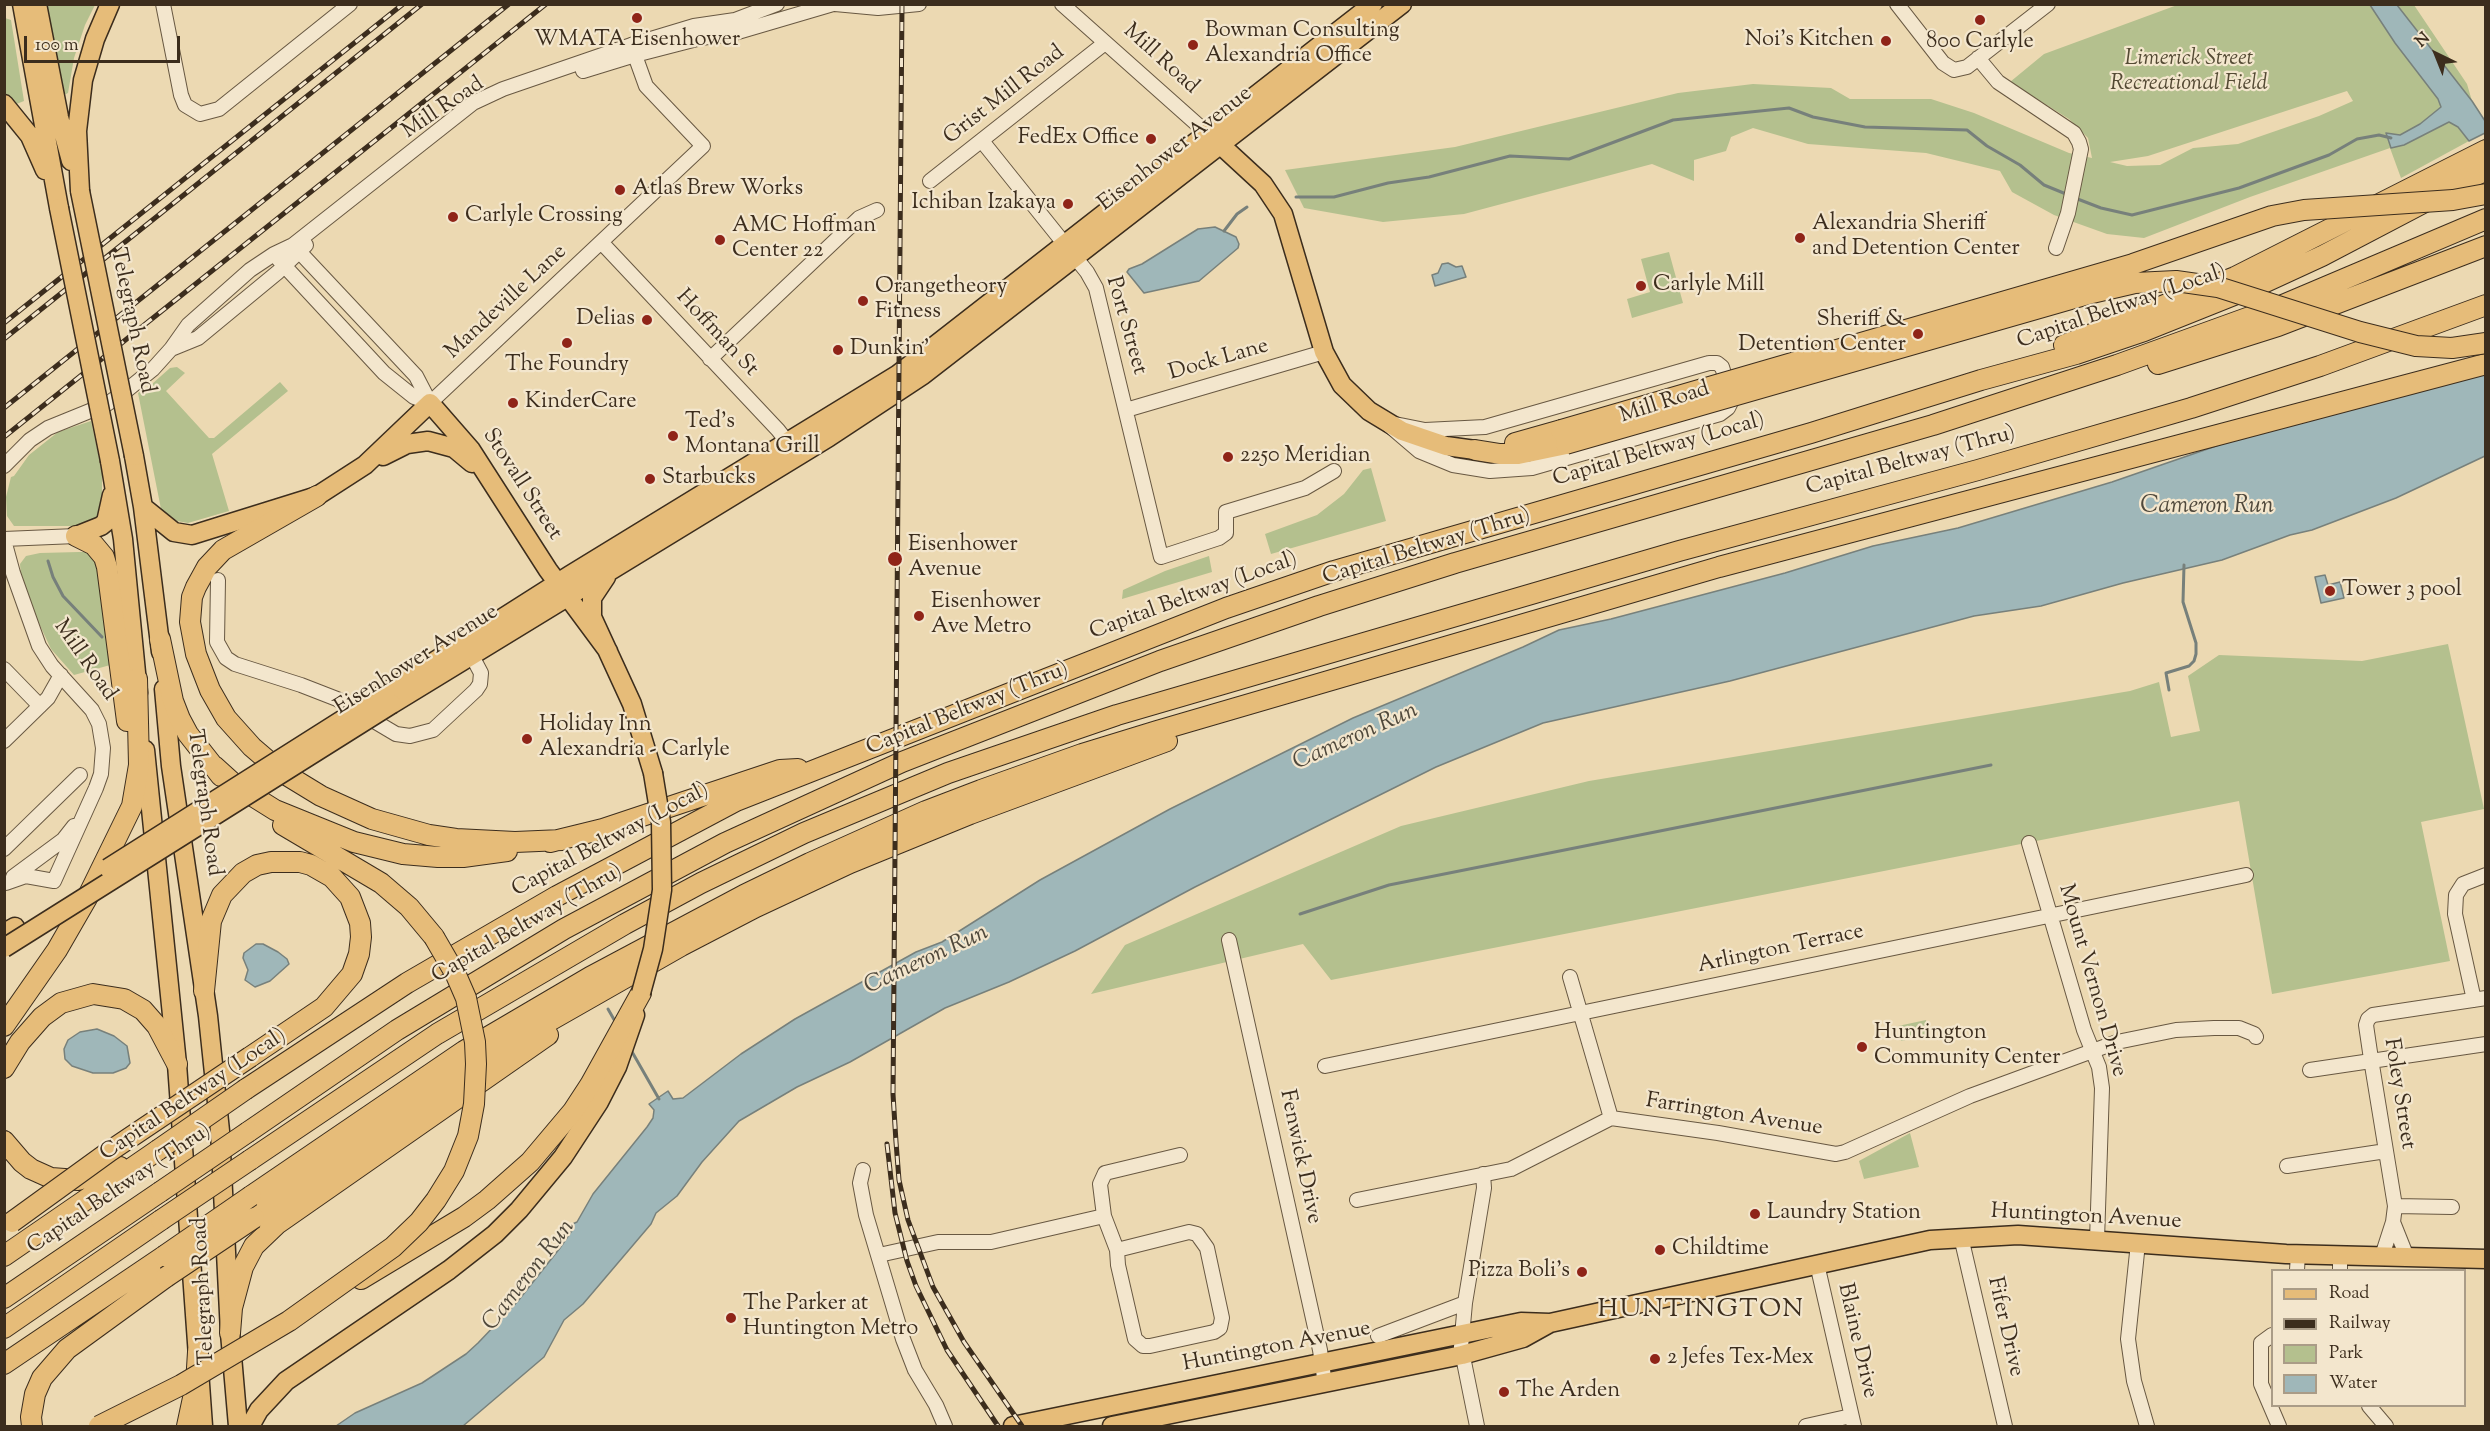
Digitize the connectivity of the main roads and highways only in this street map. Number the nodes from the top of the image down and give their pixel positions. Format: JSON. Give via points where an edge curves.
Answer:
{"nodes":[{"id":1,"x":110,"y":4,"type":"edge"},
{"id":2,"x":1373,"y":4,"type":"edge"},
{"id":3,"x":1392,"y":7,"type":"edge"},
{"id":4,"x":30,"y":8,"type":"edge"},
{"id":5,"x":4,"y":104,"type":"edge"},
{"id":6,"x":1215,"y":139,"type":"junction"},
{"id":7,"x":2486,"y":150,"type":"edge"},
{"id":8,"x":2486,"y":170,"type":"edge"},
{"id":9,"x":80,"y":191,"type":"junction"},
{"id":10,"x":2486,"y":194,"type":"edge"},
{"id":11,"x":59,"y":208,"type":"junction"},
{"id":12,"x":2486,"y":219,"type":"edge"},
{"id":13,"x":2486,"y":246,"type":"edge"},
{"id":14,"x":2486,"y":305,"type":"edge"},
{"id":15,"x":2486,"y":343,"type":"edge"},
{"id":16,"x":2486,"y":364,"type":"edge"},
{"id":17,"x":1981,"y":380,"type":"junction"},
{"id":18,"x":1933,"y":425,"type":"junction"},
{"id":19,"x":1563,"y":437,"type":"junction"},
{"id":20,"x":792,"y":449,"type":"junction"},
{"id":21,"x":1475,"y":450,"type":"joint"},
{"id":22,"x":365,"y":465,"type":"junction"},
{"id":23,"x":112,"y":470,"type":"junction"},
{"id":24,"x":493,"y":484,"type":"junction"},
{"id":25,"x":317,"y":496,"type":"junction"},
{"id":26,"x":143,"y":507,"type":"junction"},
{"id":27,"x":76,"y":536,"type":"junction"},
{"id":28,"x":626,"y":560,"type":"junction"},
{"id":29,"x":562,"y":590,"type":"junction"},
{"id":30,"x":131,"y":612,"type":"junction"},
{"id":31,"x":160,"y":639,"type":"junction"},
{"id":32,"x":608,"y":651,"type":"junction"},
{"id":33,"x":137,"y":679,"type":"junction"},
{"id":34,"x":1294,"y":690,"type":"junction"},
{"id":35,"x":389,"y":698,"type":"junction"},
{"id":36,"x":214,"y":766,"type":"junction"},
{"id":37,"x":818,"y":768,"type":"junction"},
{"id":38,"x":562,"y":840,"type":"junction"},
{"id":39,"x":102,"y":863,"type":"junction"},
{"id":40,"x":10,"y":930,"type":"edge"},
{"id":41,"x":681,"y":946,"type":"junction"},
{"id":42,"x":4,"y":948,"type":"edge"},
{"id":43,"x":204,"y":991,"type":"junction"},
{"id":44,"x":641,"y":993,"type":"junction"},
{"id":45,"x":4,"y":1026,"type":"edge"},
{"id":46,"x":177,"y":1064,"type":"junction"},
{"id":47,"x":4,"y":1068,"type":"edge"},
{"id":48,"x":4,"y":1141,"type":"edge"},
{"id":49,"x":158,"y":1150,"type":"junction"},
{"id":50,"x":8,"y":1225,"type":"edge"},
{"id":51,"x":4,"y":1256,"type":"edge"},
{"id":52,"x":2486,"y":1259,"type":"edge"},
{"id":53,"x":2298,"y":1262,"type":"edge"},
{"id":54,"x":2340,"y":1263,"type":"edge"},
{"id":55,"x":4,"y":1298,"type":"edge"},
{"id":56,"x":289,"y":1321,"type":"junction"},
{"id":57,"x":1550,"y":1323,"type":"junction"},
{"id":58,"x":4,"y":1328,"type":"edge"},
{"id":59,"x":230,"y":1333,"type":"junction"},
{"id":60,"x":198,"y":1352,"type":"junction"},
{"id":61,"x":4,"y":1364,"type":"edge"},
{"id":62,"x":32,"y":1426,"type":"edge"},
{"id":63,"x":99,"y":1426,"type":"edge"},
{"id":64,"x":187,"y":1426,"type":"edge"},
{"id":65,"x":203,"y":1426,"type":"edge"},
{"id":66,"x":238,"y":1426,"type":"edge"},
{"id":67,"x":250,"y":1426,"type":"edge"},
{"id":68,"x":1013,"y":1426,"type":"edge"},
{"id":69,"x":1112,"y":1426,"type":"edge"}],
"edges":[{"from":1,"to":9,"type":"main road","via":[[88,60],[82,90],[76,131]]},
{"from":2,"to":6,"type":"main road","name":"Eisenhower Avenue"},
{"from":3,"to":6,"type":"main road","name":"Eisenhower Avenue"},
{"from":4,"to":9,"type":"main road"},
{"from":4,"to":11,"type":"main road"},
{"from":5,"to":11,"type":"main road","via":[[30,136]]},
{"from":6,"to":20,"type":"main road","name":"Eisenhower Avenue","via":[[1069,251],[923,375]]},
{"from":6,"to":21,"type":"main road","name":"Mill Road","via":[[1263,184],[1283,214],[1324,352],[1342,385],[1385,422],[1432,442]]},
{"from":7,"to":17,"type":"highway","via":[[2235,277]]},
{"from":8,"to":17,"type":"highway","name":"Capital Beltway (Local)","via":[[2322,256],[2199,311],[2076,354]]},
{"from":9,"to":26,"type":"main road","name":"Telegraph Road","bridge":true},
{"from":10,"to":19,"type":"highway","bridge":true,"via":[[2272,216],[2133,264]]},
{"from":11,"to":23,"type":"main road","name":"Telegraph Road","bridge":true},
{"from":12,"to":18,"type":"highway","name":"Capital Beltway (Thru)","via":[[2283,305]]},
{"from":13,"to":18,"type":"highway","via":[[2278,326],[2098,383]]},
{"from":14,"to":58,"type":"highway","name":"Capital Beltway (Thru)","bridge":true,"via":[[2191,408],[1679,551],[1127,712],[882,799],[701,883],[437,1034]]},
{"from":15,"to":19,"type":"highway","bridge":true,"via":[[2452,348],[2416,346],[2218,287],[2176,281],[2135,283]]},
{"from":16,"to":34,"type":"highway","via":[[1719,567]]},
{"from":17,"to":37,"type":"highway","name":"Capital Beltway (Local)","via":[[1334,571],[1226,608]]},
{"from":18,"to":55,"type":"highway","name":"Capital Beltway (Thru)","bridge":true,"via":[[1319,606],[1149,665],[902,762],[725,843],[564,929],[397,1030]]},
{"from":19,"to":21,"type":"highway","via":[[1518,454]]},
{"from":20,"to":28,"type":"main road","name":"Eisenhower Avenue"},
{"from":20,"to":29,"type":"main road","name":"Eisenhower Avenue"},
{"from":22,"to":24,"type":"main road","via":[[412,443],[436,442],[458,451]]},
{"from":22,"to":24,"type":"main road","name":"Stovall Street","via":[[430,404],[461,438]]},
{"from":22,"to":25,"type":"main road"},
{"from":23,"to":27,"type":"main road","via":[[111,505],[106,522],[94,531]]},
{"from":23,"to":30,"type":"main road","name":"Telegraph Road"},
{"from":24,"to":29,"type":"main road","name":"Stovall Street"},
{"from":25,"to":26,"type":"main road","via":[[192,535],[174,532]]},
{"from":25,"to":38,"type":"highway","via":[[224,550],[207,567],[196,587],[190,622],[196,654],[226,718],[280,771],[321,796],[372,819],[456,839]]},
{"from":26,"to":31,"type":"main road","name":"Telegraph Road"},
{"from":27,"to":30,"type":"main road","via":[[94,540],[109,552]]},
{"from":27,"to":39,"type":"highway","via":[[94,545],[107,567],[128,732],[129,777],[125,798]]},
{"from":28,"to":29,"type":"main road","name":"Eisenhower Avenue"},
{"from":28,"to":32,"type":"main road","via":[[602,582],[592,598],[592,617]]},
{"from":29,"to":32,"type":"main road","name":"Stovall Street"},
{"from":29,"to":35,"type":"main road","name":"Eisenhower Avenue"},
{"from":29,"to":35,"type":"main road","name":"Eisenhower Avenue","via":[[472,656]]},
{"from":30,"to":33,"type":"main road","name":"Telegraph Road"},
{"from":31,"to":36,"type":"highway","via":[[180,719]]},
{"from":31,"to":43,"type":"main road","name":"Telegraph Road","via":[[171,766]]},
{"from":32,"to":44,"type":"main road","bridge":true,"via":[[641,727],[661,822],[662,890]]},
{"from":33,"to":39,"type":"highway","via":[[137,787],[125,824]]},
{"from":33,"to":46,"type":"main road","name":"Telegraph Road"},
{"from":34,"to":41,"type":"highway","via":[[907,839],[808,882]]},
{"from":34,"to":61,"type":"highway","bridge":true,"via":[[1082,754],[981,790],[782,877],[600,972],[454,1058]]},
{"from":35,"to":40,"type":"main road","name":"Eisenhower Avenue","bridge":true},
{"from":35,"to":42,"type":"main road","name":"Eisenhower Avenue","bridge":true},
{"from":36,"to":38,"type":"highway","via":[[275,810],[310,826],[403,854],[463,857]]},
{"from":36,"to":56,"type":"highway","bridge":true,"via":[[227,784],[256,809],[381,883],[409,907],[446,956],[462,989],[475,1042],[474,1104],[464,1148],[436,1200],[408,1233]]},
{"from":37,"to":38,"type":"highway","via":[[780,770]]},
{"from":37,"to":49,"type":"highway","name":"Capital Beltway (Local)","bridge":true,"via":[[725,806],[557,896],[407,983]]},
{"from":39,"to":45,"type":"highway","via":[[57,950]]},
{"from":41,"to":59,"type":"highway","via":[[277,1224],[254,1246],[243,1267]]},
{"from":41,"to":62,"type":"highway","bridge":true,"via":[[509,1044],[430,1095],[67,1349],[42,1378],[35,1394]]},
{"from":43,"to":50,"type":"highway","bridge":true,"via":[[211,921],[222,895],[243,873],[271,862],[300,862],[332,877],[350,897],[360,923],[360,954],[352,974],[324,1007]]},
{"from":43,"to":59,"type":"main road","name":"Telegraph Road","via":[[220,1131]]},
{"from":44,"to":56,"type":"highway","bridge":true,"via":[[609,1055],[573,1111],[530,1162],[488,1200],[437,1234]]},
{"from":44,"to":67,"type":"main road","via":[[617,1067],[599,1102],[583,1129],[519,1210],[475,1251],[286,1381]]},
{"from":46,"to":47,"type":"highway","via":[[157,1026],[143,1010],[124,999],[93,994],[61,1003],[42,1017]]},
{"from":46,"to":60,"type":"main road","name":"Telegraph Road"},
{"from":48,"to":49,"type":"highway","via":[[31,1169],[65,1180],[99,1175]]},
{"from":49,"to":51,"type":"highway","name":"Capital Beltway (Local)"},
{"from":52,"to":54,"type":"main road","name":"Huntington Avenue","via":[[2382,1256]]},
{"from":53,"to":54,"type":"main road","name":"Huntington Avenue"},
{"from":53,"to":57,"type":"main road","name":"Huntington Avenue","via":[[2138,1243],[2018,1235],[1961,1237],[1915,1242]]},
{"from":56,"to":63,"type":"highway","bridge":true,"via":[[181,1385]]},
{"from":57,"to":68,"type":"main road","name":"Huntington Avenue","via":[[1521,1322]]},
{"from":57,"to":69,"type":"main road","name":"Huntington Avenue","via":[[1523,1338],[1462,1355]]},
{"from":59,"to":66,"type":"main road","name":"Telegraph Road"},
{"from":60,"to":64,"type":"highway"},
{"from":60,"to":65,"type":"main road","name":"Telegraph Road"}]}
